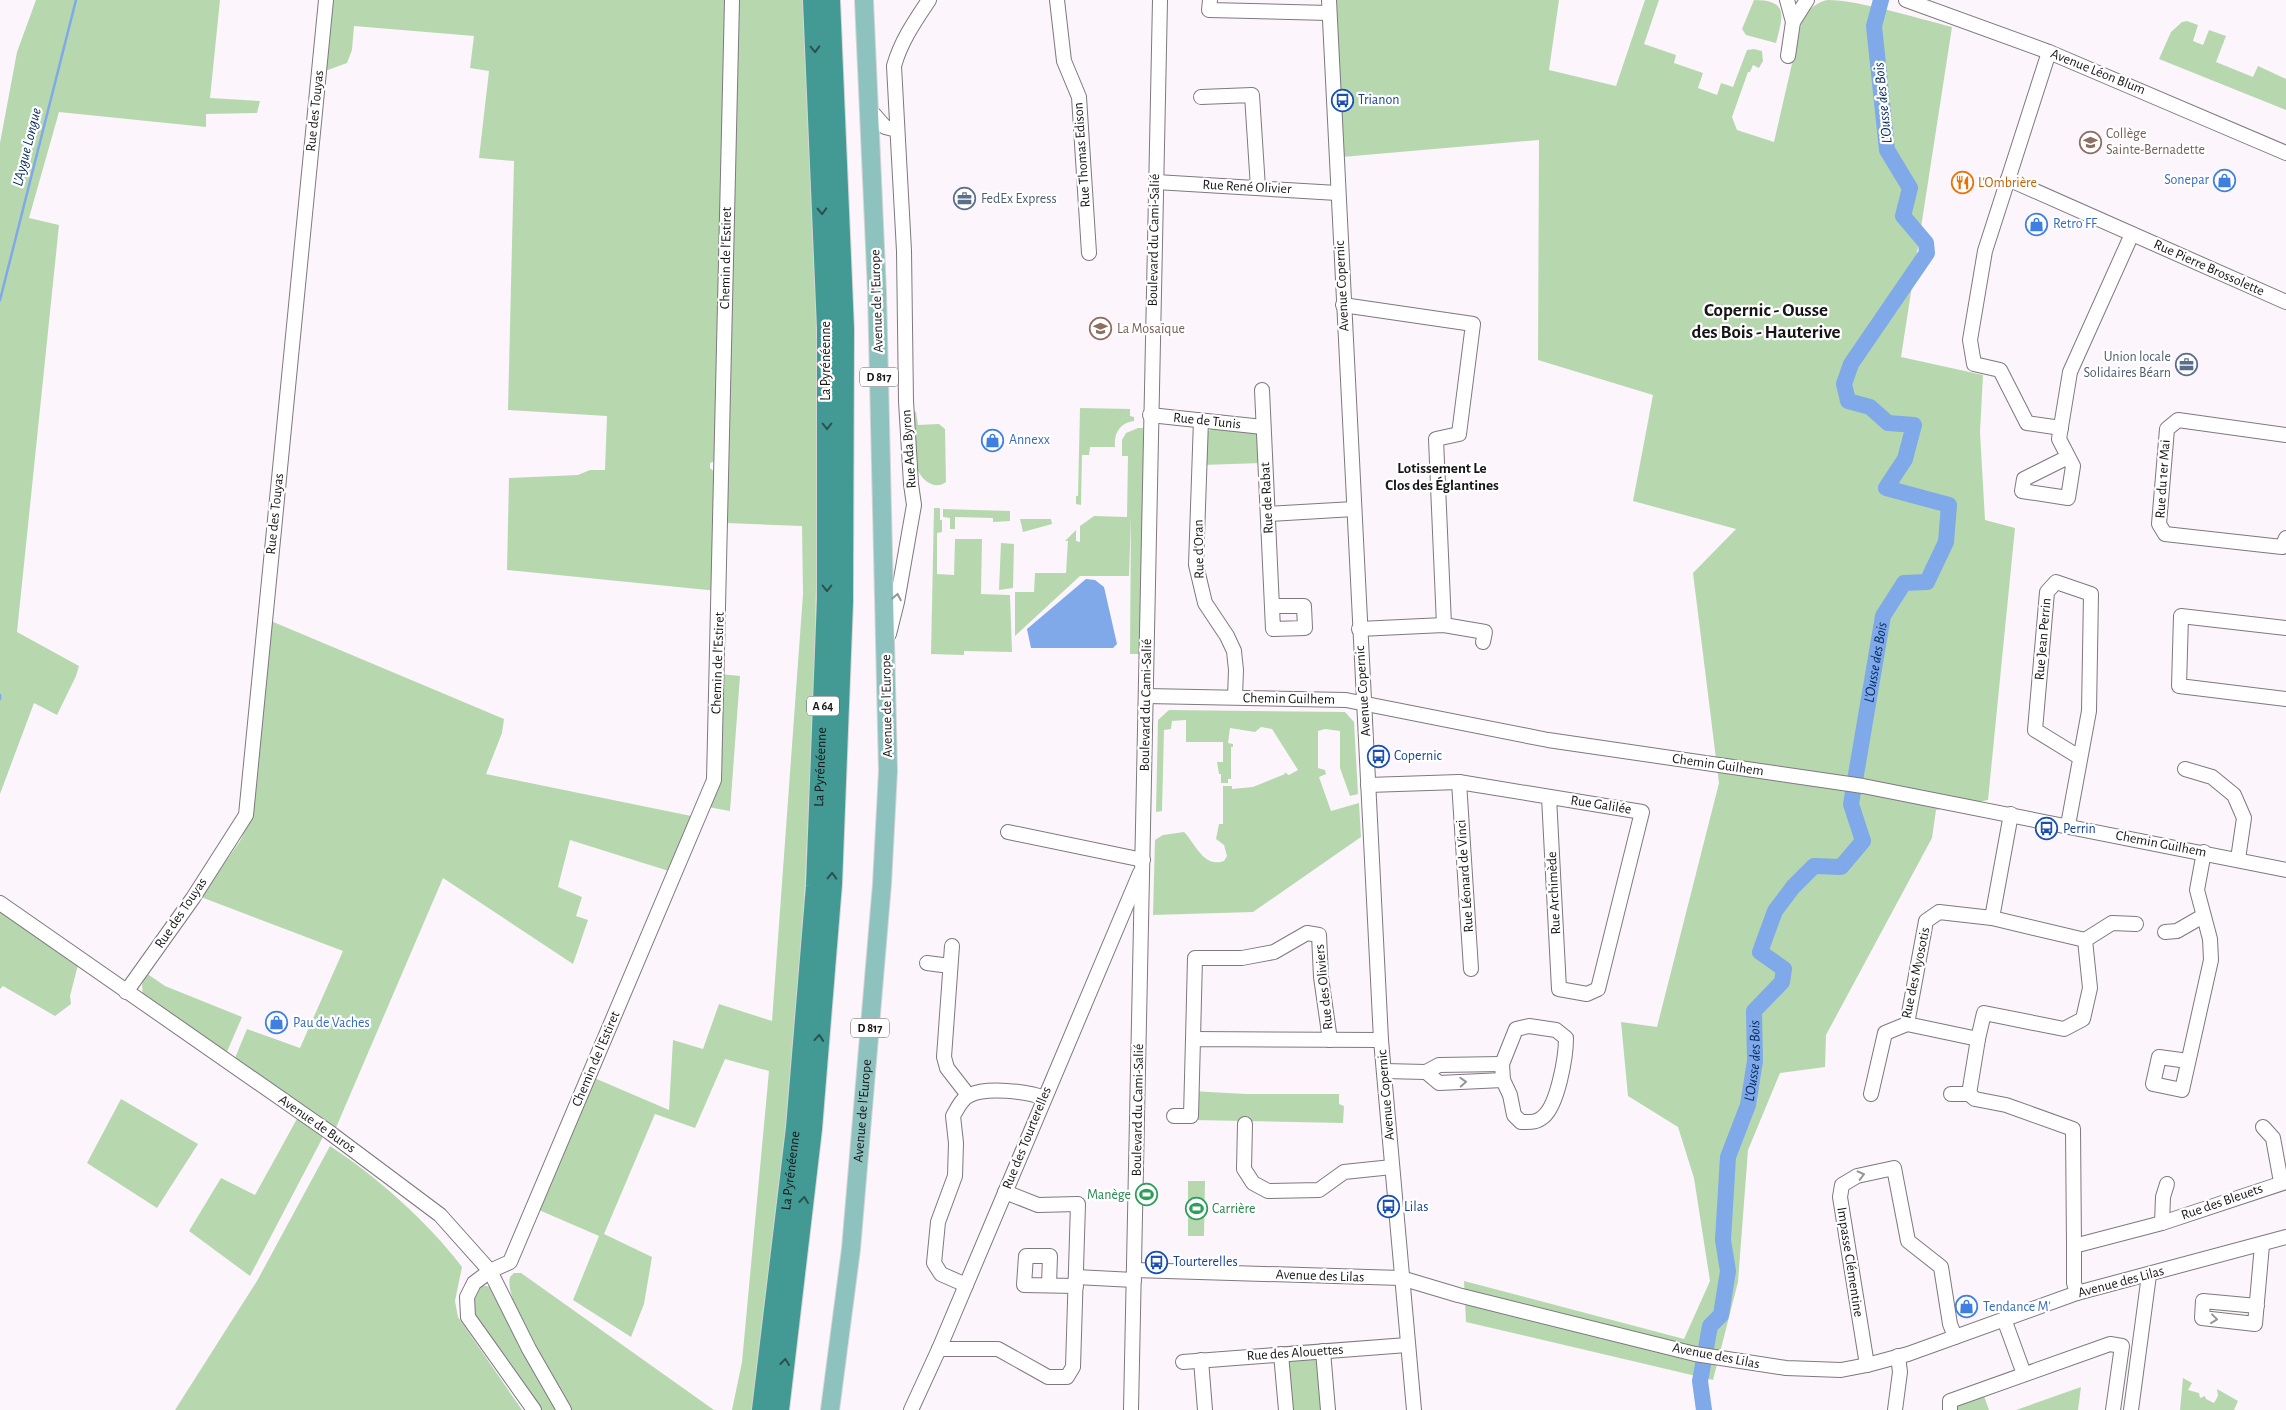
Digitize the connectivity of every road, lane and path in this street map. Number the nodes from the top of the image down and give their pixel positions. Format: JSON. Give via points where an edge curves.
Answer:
{"nodes":[{"id":1,"x":326,"y":0,"type":"edge"},
{"id":2,"x":732,"y":0,"type":"edge"},
{"id":3,"x":813,"y":0,"type":"edge"},
{"id":4,"x":830,"y":0,"type":"edge"},
{"id":5,"x":864,"y":0,"type":"edge"},
{"id":6,"x":929,"y":0,"type":"edge"},
{"id":7,"x":1057,"y":0,"type":"edge"},
{"id":8,"x":1160,"y":0,"type":"edge"},
{"id":9,"x":1210,"y":0,"type":"edge"},
{"id":10,"x":1787,"y":0,"type":"edge"},
{"id":11,"x":1807,"y":0,"type":"edge"},
{"id":12,"x":1906,"y":0,"type":"edge"},
{"id":13,"x":1329,"y":6,"type":"edge"},
{"id":14,"x":1793,"y":22,"type":"junction"},
{"id":15,"x":2048,"y":52,"type":"junction"},
{"id":16,"x":1788,"y":56,"type":"dead end"},
{"id":17,"x":1201,"y":97,"type":"dead end"},
{"id":18,"x":870,"y":110,"type":"junction"},
{"id":19,"x":897,"y":130,"type":"junction"},
{"id":20,"x":2286,"y":153,"type":"edge"},
{"id":21,"x":2008,"y":179,"type":"junction"},
{"id":22,"x":1156,"y":182,"type":"junction"},
{"id":23,"x":1258,"y":188,"type":"junction"},
{"id":24,"x":1338,"y":193,"type":"junction"},
{"id":25,"x":2132,"y":234,"type":"junction"},
{"id":26,"x":1089,"y":253,"type":"dead end"},
{"id":27,"x":2286,"y":302,"type":"edge"},
{"id":28,"x":1343,"y":305,"type":"junction"},
{"id":29,"x":1262,"y":390,"type":"dead end"},
{"id":30,"x":1150,"y":415,"type":"junction"},
{"id":31,"x":1201,"y":420,"type":"junction"},
{"id":32,"x":1263,"y":427,"type":"junction"},
{"id":33,"x":2061,"y":428,"type":"junction"},
{"id":34,"x":2286,"y":435,"type":"edge"},
{"id":35,"x":2068,"y":457,"type":"dead end"},
{"id":36,"x":1354,"y":509,"type":"junction"},
{"id":37,"x":1268,"y":514,"type":"junction"},
{"id":38,"x":2285,"y":544,"type":"edge"},
{"id":39,"x":1272,"y":606,"type":"dead end"},
{"id":40,"x":1444,"y":625,"type":"junction"},
{"id":41,"x":2286,"y":628,"type":"edge"},
{"id":42,"x":1359,"y":629,"type":"junction"},
{"id":43,"x":1483,"y":642,"type":"dead end"},
{"id":44,"x":886,"y":644,"type":"junction"},
{"id":45,"x":1146,"y":696,"type":"junction"},
{"id":46,"x":1234,"y":697,"type":"junction"},
{"id":47,"x":2286,"y":699,"type":"edge"},
{"id":48,"x":1364,"y":704,"type":"junction"},
{"id":49,"x":2079,"y":757,"type":"junction"},
{"id":50,"x":2185,"y":769,"type":"dead end"},
{"id":51,"x":1459,"y":782,"type":"junction"},
{"id":52,"x":1368,"y":785,"type":"junction"},
{"id":53,"x":1549,"y":797,"type":"junction"},
{"id":54,"x":2012,"y":814,"type":"junction"},
{"id":55,"x":2068,"y":825,"type":"junction"},
{"id":56,"x":1008,"y":832,"type":"dead end"},
{"id":57,"x":2204,"y":852,"type":"junction"},
{"id":58,"x":2238,"y":859,"type":"junction"},
{"id":59,"x":1143,"y":862,"type":"junction"},
{"id":60,"x":2286,"y":870,"type":"edge"},
{"id":61,"x":0,"y":903,"type":"edge"},
{"id":62,"x":2203,"y":916,"type":"junction"},
{"id":63,"x":1992,"y":918,"type":"junction"},
{"id":64,"x":2136,"y":924,"type":"dead end"},
{"id":65,"x":2165,"y":932,"type":"dead end"},
{"id":66,"x":2085,"y":940,"type":"junction"},
{"id":67,"x":952,"y":946,"type":"dead end"},
{"id":68,"x":927,"y":963,"type":"dead end"},
{"id":69,"x":950,"y":966,"type":"junction"},
{"id":70,"x":1471,"y":969,"type":"dead end"},
{"id":71,"x":1559,"y":989,"type":"joint"},
{"id":72,"x":126,"y":992,"type":"junction"},
{"id":73,"x":1908,"y":1024,"type":"junction"},
{"id":74,"x":1193,"y":1039,"type":"junction"},
{"id":75,"x":1330,"y":1040,"type":"junction"},
{"id":76,"x":1381,"y":1040,"type":"junction"},
{"id":77,"x":1978,"y":1040,"type":"junction"},
{"id":78,"x":2188,"y":1061,"type":"dead end"},
{"id":79,"x":1502,"y":1064,"type":"junction"},
{"id":80,"x":1384,"y":1071,"type":"junction"},
{"id":81,"x":1426,"y":1072,"type":"junction"},
{"id":82,"x":1503,"y":1080,"type":"junction"},
{"id":83,"x":1871,"y":1094,"type":"dead end"},
{"id":84,"x":1951,"y":1094,"type":"dead end"},
{"id":85,"x":1968,"y":1094,"type":"junction"},
{"id":86,"x":968,"y":1095,"type":"junction"},
{"id":87,"x":1044,"y":1098,"type":"junction"},
{"id":88,"x":1174,"y":1116,"type":"dead end"},
{"id":89,"x":1245,"y":1124,"type":"dead end"},
{"id":90,"x":2263,"y":1127,"type":"dead end"},
{"id":91,"x":1392,"y":1167,"type":"junction"},
{"id":92,"x":2284,"y":1182,"type":"edge"},
{"id":93,"x":2167,"y":1184,"type":"dead end"},
{"id":94,"x":1005,"y":1192,"type":"junction"},
{"id":95,"x":2162,"y":1222,"type":"junction"},
{"id":96,"x":2286,"y":1237,"type":"edge"},
{"id":97,"x":2262,"y":1245,"type":"junction"},
{"id":98,"x":2074,"y":1246,"type":"junction"},
{"id":99,"x":490,"y":1271,"type":"junction"},
{"id":100,"x":2149,"y":1274,"type":"junction"},
{"id":101,"x":1134,"y":1275,"type":"junction"},
{"id":102,"x":1401,"y":1278,"type":"junction"},
{"id":103,"x":1076,"y":1282,"type":"junction"},
{"id":104,"x":966,"y":1285,"type":"junction"},
{"id":105,"x":1049,"y":1285,"type":"dead end"},
{"id":106,"x":2077,"y":1293,"type":"junction"},
{"id":107,"x":2257,"y":1306,"type":"junction"},
{"id":108,"x":2004,"y":1319,"type":"junction"},
{"id":109,"x":1955,"y":1337,"type":"junction"},
{"id":110,"x":1407,"y":1345,"type":"junction"},
{"id":111,"x":2122,"y":1346,"type":"junction"},
{"id":112,"x":2139,"y":1348,"type":"junction"},
{"id":113,"x":939,"y":1349,"type":"junction"},
{"id":114,"x":1323,"y":1351,"type":"junction"},
{"id":115,"x":1281,"y":1354,"type":"junction"},
{"id":116,"x":1898,"y":1356,"type":"junction"},
{"id":117,"x":1201,"y":1360,"type":"junction"},
{"id":118,"x":1183,"y":1362,"type":"dead end"},
{"id":119,"x":1867,"y":1365,"type":"junction"},
{"id":120,"x":2024,"y":1374,"type":"junction"},
{"id":121,"x":534,"y":1410,"type":"edge"},
{"id":122,"x":564,"y":1410,"type":"edge"},
{"id":123,"x":762,"y":1410,"type":"edge"},
{"id":124,"x":779,"y":1410,"type":"edge"},
{"id":125,"x":830,"y":1410,"type":"edge"},
{"id":126,"x":911,"y":1410,"type":"edge"},
{"id":127,"x":1131,"y":1410,"type":"edge"},
{"id":128,"x":1205,"y":1410,"type":"edge"},
{"id":129,"x":1286,"y":1410,"type":"edge"},
{"id":130,"x":1328,"y":1410,"type":"edge"},
{"id":131,"x":1414,"y":1410,"type":"edge"},
{"id":132,"x":1895,"y":1410,"type":"edge"},
{"id":133,"x":1950,"y":1410,"type":"edge"},
{"id":134,"x":2113,"y":1410,"type":"edge"},
{"id":135,"x":2131,"y":1410,"type":"edge"}],
"edges":[{"from":1,"to":72,"type":"street","name":"Rue des Touyas","via":[[246,815]]},
{"from":2,"to":99,"type":"street","name":"Chemin de l'Estiret","via":[[714,780],[510,1262]]},
{"from":3,"to":123,"type":"highway","name":"La Pyrénéenne","number":"A 64","one_way":true,"via":[[826,328],[827,599],[814,905],[796,1128]]},
{"from":124,"to":4,"type":"highway","name":"La Pyrénéenne","number":"A 64","one_way":true,"via":[[812,1129],[830,904],[843,602],[844,329]]},
{"from":5,"to":18,"type":"main road","name":"Avenue de l'Europe","number":"D 817"},
{"from":6,"to":19,"type":"street","name":"Rue Ada Byron","via":[[909,30],[894,66]]},
{"from":7,"to":26,"type":"street","name":"Rue Thomas Edison","via":[[1064,61],[1080,97]]},
{"from":8,"to":22,"type":"street","name":"Boulevard du Cami-Salié"},
{"from":9,"to":13,"type":"street","via":[[1210,10]]},
{"from":10,"to":14,"type":"street"},
{"from":11,"to":14,"type":"street"},
{"from":12,"to":15,"type":"street","name":"Avenue Léon Blum"},
{"from":13,"to":24,"type":"street","name":"Avenue Copernic"},
{"from":14,"to":16,"type":"street"},
{"from":15,"to":20,"type":"street","name":"Avenue Léon Blum"},
{"from":15,"to":21,"type":"street"},
{"from":17,"to":23,"type":"street","via":[[1252,95]]},
{"from":18,"to":19,"type":"street","via":[[885,127]]},
{"from":18,"to":44,"type":"main road","name":"Avenue de l'Europe","number":"D 817"},
{"from":44,"to":19,"type":"street","name":"Rue Ada Byron","one_way":true,"via":[[914,505],[906,401],[904,251]]},
{"from":21,"to":25,"type":"street","name":"Rue Pierre Brossolette"},
{"from":21,"to":33,"type":"street","via":[[1985,251],[1970,340],[1974,364],[2000,370],[2028,423]]},
{"from":22,"to":23,"type":"street","name":"Rue René Olivier"},
{"from":22,"to":30,"type":"street","name":"Boulevard du Cami-Salié"},
{"from":23,"to":24,"type":"street","name":"Rue René Olivier"},
{"from":24,"to":28,"type":"street","name":"Avenue Copernic"},
{"from":25,"to":27,"type":"street","name":"Rue Pierre Brossolette"},
{"from":25,"to":33,"type":"street","via":[[2070,372]]},
{"from":28,"to":36,"type":"street","name":"Avenue Copernic"},
{"from":28,"to":40,"type":"street","via":[[1474,324],[1459,434],[1436,438]]},
{"from":29,"to":32,"type":"street","name":"Rue de Rabat"},
{"from":30,"to":31,"type":"street","name":"Rue de Tunis"},
{"from":30,"to":45,"type":"street","name":"Boulevard du Cami-Salié"},
{"from":31,"to":32,"type":"street","name":"Rue de Tunis"},
{"from":31,"to":46,"type":"street","name":"Rue d'Oran","via":[[1196,565],[1205,603],[1234,651]]},
{"from":32,"to":37,"type":"street","name":"Rue de Rabat"},
{"from":33,"to":35,"type":"street","via":[[2059,439]]},
{"from":34,"to":38,"type":"street","name":"Rue du 1er Mai","via":[[2178,420],[2167,429],[2159,524],[2165,534]]},
{"from":36,"to":37,"type":"street"},
{"from":36,"to":42,"type":"street","name":"Avenue Copernic"},
{"from":37,"to":39,"type":"street","name":"Rue de Rabat"},
{"from":40,"to":42,"type":"street"},
{"from":40,"to":43,"type":"street","via":[[1485,632]]},
{"from":41,"to":47,"type":"street","via":[[2182,616],[2179,686]]},
{"from":42,"to":48,"type":"street","name":"Avenue Copernic"},
{"from":44,"to":125,"type":"main road","name":"Avenue de l'Europe","number":"D 817","via":[[888,771],[882,884],[851,1249]]},
{"from":45,"to":46,"type":"street","name":"Chemin Guilhem"},
{"from":45,"to":59,"type":"street","name":"Boulevard du Cami-Salié"},
{"from":46,"to":48,"type":"street","name":"Chemin Guilhem","via":[[1346,700]]},
{"from":48,"to":52,"type":"street","name":"Avenue Copernic"},
{"from":48,"to":54,"type":"street","name":"Chemin Guilhem","via":[[1548,740],[1846,783]]},
{"from":49,"to":49,"type":"street","name":"Rue Jean Perrin","via":[[2089,711],[2091,594],[2056,582],[2046,592],[2035,730]]},
{"from":49,"to":55,"type":"street","name":"Rue Jean Perrin"},
{"from":50,"to":58,"type":"street","via":[[2212,777],[2234,795],[2244,818]]},
{"from":51,"to":52,"type":"street","name":"Rue Galilée"},
{"from":51,"to":53,"type":"street","name":"Rue Galilée"},
{"from":51,"to":70,"type":"street","name":"Rue Léonard de Vinci"},
{"from":52,"to":76,"type":"street","name":"Avenue Copernic"},
{"from":53,"to":71,"type":"street","name":"Rue Archimède"},
{"from":53,"to":71,"type":"street","name":"Rue Galilée","via":[[1642,812],[1598,988],[1587,994]]},
{"from":54,"to":55,"type":"street","name":"Chemin Guilhem"},
{"from":54,"to":63,"type":"street"},
{"from":55,"to":57,"type":"street","name":"Chemin Guilhem"},
{"from":56,"to":59,"type":"street"},
{"from":57,"to":58,"type":"street","name":"Chemin Guilhem"},
{"from":57,"to":62,"type":"street","via":[[2197,890]]},
{"from":58,"to":60,"type":"street","name":"Chemin Guilhem"},
{"from":59,"to":87,"type":"street","name":"Rue des Tourterelles"},
{"from":59,"to":101,"type":"street","name":"Boulevard du Cami-Salié"},
{"from":61,"to":72,"type":"street","name":"Avenue de Buros"},
{"from":62,"to":65,"type":"street","via":[[2177,931]]},
{"from":62,"to":78,"type":"street","via":[[2210,939],[2211,960]]},
{"from":63,"to":66,"type":"street","name":"Rue des Myosotis"},
{"from":63,"to":73,"type":"street","name":"Rue des Myosotis","via":[[1939,912],[1926,922]]},
{"from":64,"to":66,"type":"street","via":[[2112,923]]},
{"from":66,"to":77,"type":"street","via":[[2090,988],[2084,1019],[2064,1029],[1984,1013]]},
{"from":67,"to":69,"type":"street"},
{"from":68,"to":69,"type":"street"},
{"from":69,"to":86,"type":"street","via":[[944,1057],[947,1068]]},
{"from":72,"to":99,"type":"street","name":"Avenue de Buros","via":[[329,1132],[440,1215]]},
{"from":73,"to":77,"type":"street"},
{"from":73,"to":83,"type":"street","name":"Rue des Myosotis","via":[[1885,1033]]},
{"from":74,"to":75,"type":"street"},
{"from":74,"to":75,"type":"street","name":"Rue des Oliviers","via":[[1194,958],[1242,958],[1274,952],[1307,933],[1319,935]]},
{"from":74,"to":88,"type":"street","via":[[1191,1116]]},
{"from":75,"to":76,"type":"street"},
{"from":76,"to":80,"type":"street","name":"Avenue Copernic"},
{"from":77,"to":85,"type":"street"},
{"from":79,"to":81,"type":"street","via":[[1439,1065]]},
{"from":79,"to":82,"type":"street"},
{"from":79,"to":82,"type":"street","via":[[1516,1029],[1529,1026],[1556,1030],[1566,1038],[1559,1081],[1545,1116],[1534,1122],[1521,1122],[1514,1115]]},
{"from":80,"to":81,"type":"street"},
{"from":80,"to":91,"type":"street","name":"Avenue Copernic"},
{"from":81,"to":82,"type":"street","one_way":true,"via":[[1439,1083]]},
{"from":84,"to":85,"type":"street"},
{"from":85,"to":98,"type":"street","via":[[2073,1129]]},
{"from":86,"to":87,"type":"street","via":[[981,1091]]},
{"from":86,"to":104,"type":"street","via":[[953,1116],[955,1176],[938,1222],[934,1262],[941,1274]]},
{"from":87,"to":94,"type":"street","name":"Rue des Tourterelles"},
{"from":89,"to":91,"type":"street","via":[[1244,1170],[1253,1183],[1268,1191],[1319,1190],[1344,1172]]},
{"from":90,"to":92,"type":"street","name":"Rue des Bleuets","via":[[2273,1138]]},
{"from":91,"to":102,"type":"street","name":"Avenue Copernic"},
{"from":92,"to":95,"type":"street","name":"Rue des Bleuets"},
{"from":93,"to":95,"type":"street","name":"Rue des Bleuets"},
{"from":94,"to":103,"type":"street","via":[[1038,1205],[1078,1204]]},
{"from":94,"to":104,"type":"street","name":"Rue des Tourterelles"},
{"from":95,"to":98,"type":"street","name":"Rue des Bleuets"},
{"from":96,"to":97,"type":"street","name":"Avenue des Lilas"},
{"from":97,"to":100,"type":"street","name":"Avenue des Lilas"},
{"from":97,"to":107,"type":"street"},
{"from":98,"to":106,"type":"street"},
{"from":99,"to":121,"type":"street","name":"Chemin de l'Estiret","via":[[474,1283],[467,1296],[468,1317]]},
{"from":99,"to":122,"type":"street","name":"Avenue de Buros"},
{"from":100,"to":106,"type":"street","name":"Avenue des Lilas"},
{"from":100,"to":112,"type":"street"},
{"from":101,"to":102,"type":"street","name":"Avenue des Lilas"},
{"from":101,"to":103,"type":"street","name":"Avenue des Lilas"},
{"from":101,"to":127,"type":"street","name":"Boulevard du Cami-Salié"},
{"from":102,"to":110,"type":"street","name":"Avenue Copernic"},
{"from":102,"to":119,"type":"street","name":"Avenue des Lilas","via":[[1715,1358],[1809,1370],[1841,1370]]},
{"from":103,"to":105,"type":"street","name":"Avenue des Lilas"},
{"from":103,"to":113,"type":"street","via":[[1073,1367],[1067,1377],[1048,1377],[998,1349]]},
{"from":104,"to":113,"type":"street","name":"Rue des Tourterelles"},
{"from":106,"to":108,"type":"street","name":"Avenue des Lilas"},
{"from":107,"to":107,"type":"street","one_way":true,"via":[[2204,1300],[2202,1318],[2256,1324]]},
{"from":108,"to":109,"type":"street","name":"Avenue des Lilas"},
{"from":108,"to":120,"type":"street"},
{"from":109,"to":116,"type":"street","name":"Avenue des Lilas"},
{"from":119,"to":109,"type":"street","name":"Impasse Clémentine","one_way":true,"via":[[1840,1197],[1842,1185],[1849,1178],[1894,1168],[1908,1241],[1941,1267]]},
{"from":110,"to":114,"type":"street","name":"Rue des Alouettes"},
{"from":110,"to":131,"type":"street","name":"Avenue Copernic"},
{"from":111,"to":112,"type":"street"},
{"from":111,"to":120,"type":"street","via":[[2110,1344]]},
{"from":111,"to":134,"type":"street"},
{"from":112,"to":135,"type":"street"},
{"from":113,"to":126,"type":"street","name":"Rue des Tourterelles"},
{"from":114,"to":115,"type":"street","name":"Rue des Alouettes"},
{"from":114,"to":130,"type":"street"},
{"from":115,"to":117,"type":"street","name":"Rue des Alouettes"},
{"from":115,"to":129,"type":"street"},
{"from":116,"to":119,"type":"street","name":"Avenue des Lilas"},
{"from":116,"to":132,"type":"street","via":[[1900,1372]]},
{"from":117,"to":118,"type":"street","name":"Rue des Alouettes"},
{"from":117,"to":128,"type":"street"},
{"from":120,"to":133,"type":"street","via":[[1950,1401]]}]}
